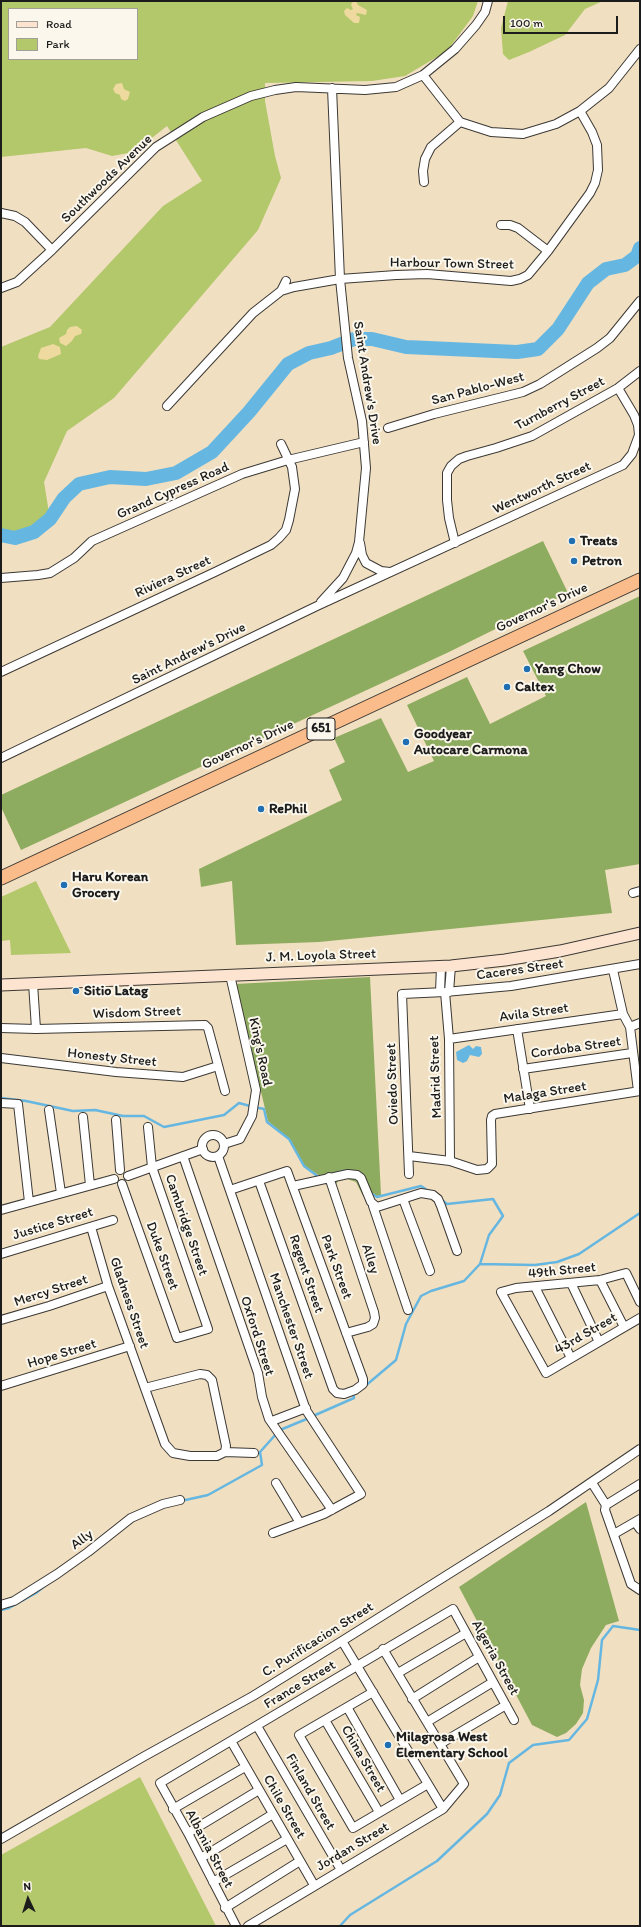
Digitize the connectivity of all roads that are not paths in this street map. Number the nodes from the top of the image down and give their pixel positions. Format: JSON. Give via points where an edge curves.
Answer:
{"nodes":[{"id":1,"x":488,"y":1,"type":"edge"},
{"id":2,"x":640,"y":49,"type":"edge"},
{"id":3,"x":423,"y":75,"type":"junction"},
{"id":4,"x":332,"y":88,"type":"junction"},
{"id":5,"x":580,"y":111,"type":"junction"},
{"id":6,"x":460,"y":122,"type":"junction"},
{"id":7,"x":424,"y":182,"type":"dead end"},
{"id":8,"x":1,"y":214,"type":"edge"},
{"id":9,"x":501,"y":225,"type":"dead end"},
{"id":10,"x":52,"y":250,"type":"junction"},
{"id":11,"x":548,"y":250,"type":"junction"},
{"id":12,"x":340,"y":279,"type":"junction"},
{"id":13,"x":286,"y":281,"type":"dead end"},
{"id":14,"x":1,"y":288,"type":"edge"},
{"id":15,"x":281,"y":291,"type":"junction"},
{"id":16,"x":640,"y":301,"type":"edge"},
{"id":17,"x":640,"y":371,"type":"edge"},
{"id":18,"x":618,"y":388,"type":"junction"},
{"id":19,"x":167,"y":406,"type":"dead end"},
{"id":20,"x":388,"y":428,"type":"dead end"},
{"id":21,"x":364,"y":442,"type":"junction"},
{"id":22,"x":281,"y":444,"type":"dead end"},
{"id":23,"x":288,"y":460,"type":"junction"},
{"id":24,"x":359,"y":542,"type":"junction"},
{"id":25,"x":455,"y":543,"type":"junction"},
{"id":26,"x":392,"y":572,"type":"junction"},
{"id":27,"x":1,"y":578,"type":"edge"},
{"id":28,"x":640,"y":580,"type":"edge"},
{"id":29,"x":317,"y":606,"type":"junction"},
{"id":30,"x":1,"y":672,"type":"edge"},
{"id":31,"x":1,"y":758,"type":"edge"},
{"id":32,"x":1,"y":878,"type":"edge"},
{"id":33,"x":640,"y":933,"type":"edge"},
{"id":34,"x":640,"y":964,"type":"edge"},
{"id":35,"x":444,"y":970,"type":"junction"},
{"id":36,"x":613,"y":970,"type":"junction"},
{"id":37,"x":230,"y":975,"type":"junction"},
{"id":38,"x":32,"y":984,"type":"junction"},
{"id":39,"x":1,"y":985,"type":"edge"},
{"id":40,"x":445,"y":992,"type":"junction"},
{"id":41,"x":402,"y":994,"type":"joint"},
{"id":42,"x":623,"y":1014,"type":"junction"},
{"id":43,"x":640,"y":1023,"type":"edge"},
{"id":44,"x":630,"y":1027,"type":"junction"},
{"id":45,"x":1,"y":1028,"type":"edge"},
{"id":46,"x":36,"y":1029,"type":"junction"},
{"id":47,"x":517,"y":1029,"type":"junction"},
{"id":48,"x":449,"y":1039,"type":"junction"},
{"id":49,"x":632,"y":1053,"type":"junction"},
{"id":50,"x":1,"y":1058,"type":"edge"},
{"id":51,"x":218,"y":1066,"type":"junction"},
{"id":52,"x":523,"y":1069,"type":"junction"},
{"id":53,"x":225,"y":1091,"type":"dead end"},
{"id":54,"x":639,"y":1091,"type":"edge"},
{"id":55,"x":1,"y":1103,"type":"edge"},
{"id":56,"x":530,"y":1109,"type":"junction"},
{"id":57,"x":49,"y":1110,"type":"dead end"},
{"id":58,"x":83,"y":1117,"type":"dead end"},
{"id":59,"x":116,"y":1120,"type":"dead end"},
{"id":60,"x":148,"y":1127,"type":"dead end"},
{"id":61,"x":224,"y":1144,"type":"junction"},
{"id":62,"x":203,"y":1149,"type":"junction"},
{"id":63,"x":183,"y":1156,"type":"junction"},
{"id":64,"x":218,"y":1156,"type":"junction"},
{"id":65,"x":409,"y":1156,"type":"junction"},
{"id":66,"x":450,"y":1161,"type":"junction"},
{"id":67,"x":152,"y":1167,"type":"junction"},
{"id":68,"x":120,"y":1170,"type":"junction"},
{"id":69,"x":409,"y":1174,"type":"dead end"},
{"id":70,"x":128,"y":1176,"type":"junction"},
{"id":71,"x":329,"y":1177,"type":"junction"},
{"id":72,"x":114,"y":1179,"type":"junction"},
{"id":73,"x":259,"y":1181,"type":"junction"},
{"id":74,"x":122,"y":1184,"type":"junction"},
{"id":75,"x":90,"y":1185,"type":"junction"},
{"id":76,"x":293,"y":1186,"type":"junction"},
{"id":77,"x":230,"y":1190,"type":"junction"},
{"id":78,"x":61,"y":1193,"type":"junction"},
{"id":79,"x":403,"y":1199,"type":"junction"},
{"id":80,"x":29,"y":1202,"type":"junction"},
{"id":81,"x":373,"y":1206,"type":"junction"},
{"id":82,"x":1,"y":1210,"type":"edge"},
{"id":83,"x":113,"y":1220,"type":"dead end"},
{"id":84,"x":91,"y":1226,"type":"junction"},
{"id":85,"x":457,"y":1251,"type":"dead end"},
{"id":86,"x":1,"y":1254,"type":"edge"},
{"id":87,"x":430,"y":1271,"type":"dead end"},
{"id":88,"x":600,"y":1280,"type":"junction"},
{"id":89,"x":570,"y":1283,"type":"junction"},
{"id":90,"x":108,"y":1286,"type":"junction"},
{"id":91,"x":535,"y":1287,"type":"junction"},
{"id":92,"x":640,"y":1302,"type":"edge"},
{"id":93,"x":408,"y":1310,"type":"dead end"},
{"id":94,"x":640,"y":1318,"type":"edge"},
{"id":95,"x":1,"y":1320,"type":"edge"},
{"id":96,"x":624,"y":1327,"type":"junction"},
{"id":97,"x":346,"y":1333,"type":"junction"},
{"id":98,"x":177,"y":1338,"type":"joint"},
{"id":99,"x":599,"y":1342,"type":"junction"},
{"id":100,"x":130,"y":1346,"type":"junction"},
{"id":101,"x":571,"y":1358,"type":"junction"},
{"id":102,"x":546,"y":1373,"type":"joint"},
{"id":103,"x":328,"y":1377,"type":"joint"},
{"id":104,"x":1,"y":1386,"type":"edge"},
{"id":105,"x":145,"y":1388,"type":"junction"},
{"id":106,"x":306,"y":1408,"type":"junction"},
{"id":107,"x":272,"y":1421,"type":"junction"},
{"id":108,"x":640,"y":1450,"type":"edge"},
{"id":109,"x":225,"y":1452,"type":"junction"},
{"id":110,"x":254,"y":1454,"type":"dead end"},
{"id":111,"x":276,"y":1483,"type":"dead end"},
{"id":112,"x":592,"y":1483,"type":"junction"},
{"id":113,"x":640,"y":1484,"type":"edge"},
{"id":114,"x":180,"y":1500,"type":"dead end"},
{"id":115,"x":606,"y":1505,"type":"junction"},
{"id":116,"x":332,"y":1510,"type":"junction"},
{"id":117,"x":300,"y":1523,"type":"junction"},
{"id":118,"x":638,"y":1523,"type":"edge"},
{"id":119,"x":273,"y":1533,"type":"dead end"},
{"id":120,"x":614,"y":1534,"type":"junction"},
{"id":121,"x":640,"y":1590,"type":"edge"},
{"id":122,"x":1,"y":1605,"type":"edge"},
{"id":123,"x":453,"y":1609,"type":"joint"},
{"id":124,"x":466,"y":1633,"type":"junction"},
{"id":125,"x":342,"y":1641,"type":"junction"},
{"id":126,"x":383,"y":1649,"type":"junction"},
{"id":127,"x":479,"y":1657,"type":"junction"},
{"id":128,"x":356,"y":1666,"type":"junction"},
{"id":129,"x":398,"y":1673,"type":"junction"},
{"id":130,"x":493,"y":1682,"type":"junction"},
{"id":131,"x":373,"y":1692,"type":"junction"},
{"id":132,"x":412,"y":1699,"type":"junction"},
{"id":133,"x":506,"y":1705,"type":"junction"},
{"id":134,"x":347,"y":1707,"type":"junction"},
{"id":135,"x":325,"y":1720,"type":"junction"},
{"id":136,"x":514,"y":1720,"type":"dead end"},
{"id":137,"x":427,"y":1722,"type":"junction"},
{"id":138,"x":257,"y":1726,"type":"junction"},
{"id":139,"x":231,"y":1741,"type":"junction"},
{"id":140,"x":440,"y":1744,"type":"junction"},
{"id":141,"x":245,"y":1767,"type":"junction"},
{"id":142,"x":160,"y":1783,"type":"joint"},
{"id":143,"x":428,"y":1784,"type":"junction"},
{"id":144,"x":259,"y":1790,"type":"junction"},
{"id":145,"x":400,"y":1800,"type":"junction"},
{"id":146,"x":173,"y":1809,"type":"junction"},
{"id":147,"x":443,"y":1809,"type":"junction"},
{"id":148,"x":379,"y":1812,"type":"junction"},
{"id":149,"x":273,"y":1814,"type":"junction"},
{"id":150,"x":188,"y":1833,"type":"junction"},
{"id":151,"x":1,"y":1839,"type":"edge"},
{"id":152,"x":287,"y":1839,"type":"junction"},
{"id":153,"x":201,"y":1858,"type":"junction"},
{"id":154,"x":300,"y":1862,"type":"junction"},
{"id":155,"x":341,"y":1870,"type":"junction"},
{"id":156,"x":213,"y":1882,"type":"junction"},
{"id":157,"x":314,"y":1885,"type":"junction"},
{"id":158,"x":225,"y":1908,"type":"junction"},
{"id":159,"x":236,"y":1926,"type":"edge"},
{"id":160,"x":248,"y":1926,"type":"edge"}],
"edges":[{"from":1,"to":3,"type":"street","name":"Southwoods Avenue","via":[[485,12],[467,38]]},
{"from":2,"to":5,"type":"street","via":[[609,88]]},
{"from":3,"to":4,"type":"street","name":"Southwoods Avenue","via":[[396,88]]},
{"from":3,"to":6,"type":"street"},
{"from":4,"to":10,"type":"street","name":"Southwoods Avenue","via":[[296,87],[275,90],[251,96],[202,117],[156,147]]},
{"from":4,"to":12,"type":"street","name":"Saint Andrew's Drive"},
{"from":5,"to":6,"type":"street","via":[[556,124],[523,134],[491,132]]},
{"from":5,"to":11,"type":"street","name":"Harbour Town Street","via":[[597,145],[598,170],[590,193]]},
{"from":6,"to":7,"type":"street","via":[[431,147],[425,159]]},
{"from":8,"to":10,"type":"street","via":[[15,216],[25,222]]},
{"from":9,"to":11,"type":"street","via":[[518,228]]},
{"from":10,"to":14,"type":"street","name":"Southwoods Avenue","via":[[17,282]]},
{"from":11,"to":12,"type":"street","name":"Harbour Town Street","via":[[528,275],[511,281],[427,274]]},
{"from":12,"to":15,"type":"street","name":"Harbour Town Street"},
{"from":12,"to":21,"type":"street","name":"Saint Andrew's Drive","via":[[348,358]]},
{"from":13,"to":15,"type":"street","name":"Harbour Town Street"},
{"from":15,"to":19,"type":"street","name":"Harbour Town Street","via":[[253,313]]},
{"from":16,"to":20,"type":"street","name":"San Pablo-West","via":[[610,338],[540,384],[523,392]]},
{"from":17,"to":18,"type":"street","name":"Turnberry Street"},
{"from":18,"to":25,"type":"street","name":"Turnberry Street","via":[[532,436],[448,463],[448,518]]},
{"from":18,"to":25,"type":"street","name":"Wentworth Street","via":[[634,416],[639,435],[632,454],[623,465]]},
{"from":21,"to":23,"type":"street","name":"Grand Cypress Road"},
{"from":21,"to":24,"type":"street","name":"Saint Andrew's Drive","via":[[365,492]]},
{"from":22,"to":23,"type":"street","name":"Riviera Street"},
{"from":23,"to":27,"type":"street","name":"Grand Cypress Road","via":[[242,474],[92,541],[74,558],[50,573]]},
{"from":23,"to":30,"type":"street","name":"Riviera Street","via":[[294,476],[295,489],[289,520],[286,530],[271,544]]},
{"from":24,"to":26,"type":"street","via":[[366,563],[381,571]]},
{"from":24,"to":29,"type":"street","name":"Saint Andrew's Drive","via":[[347,572]]},
{"from":25,"to":26,"type":"street","name":"Wentworth Street"},
{"from":26,"to":29,"type":"street","name":"Wentworth Street"},
{"from":28,"to":32,"type":"highway","name":"Governor's Drive","number":"651"},
{"from":29,"to":31,"type":"street","name":"Saint Andrew's Drive"},
{"from":33,"to":35,"type":"main road","name":"J. M. Loyola Street","via":[[560,951]]},
{"from":34,"to":36,"type":"street","name":"Caceres Street"},
{"from":35,"to":37,"type":"main road","name":"J. M. Loyola Street"},
{"from":35,"to":40,"type":"street","name":"Madrid Street"},
{"from":35,"to":40,"type":"street","name":"Madrid Street","via":[[450,978]]},
{"from":36,"to":40,"type":"street","name":"Caceres Street","via":[[511,986]]},
{"from":36,"to":42,"type":"street"},
{"from":37,"to":38,"type":"main road","name":"J. M. Loyola Street"},
{"from":37,"to":61,"type":"street","name":"King's Road","via":[[256,1090],[252,1116],[240,1139]]},
{"from":38,"to":39,"type":"main road","name":"J. M. Loyola Street"},
{"from":38,"to":46,"type":"street"},
{"from":40,"to":41,"type":"street","name":"Caceres Street"},
{"from":40,"to":48,"type":"street","name":"Madrid Street"},
{"from":41,"to":65,"type":"street","name":"Oviedo Street"},
{"from":42,"to":44,"type":"street"},
{"from":42,"to":47,"type":"street","name":"Avila Street"},
{"from":43,"to":44,"type":"street"},
{"from":44,"to":49,"type":"street"},
{"from":45,"to":46,"type":"street","name":"Wisdom Street"},
{"from":46,"to":51,"type":"street","name":"Wisdom Street","via":[[205,1024]]},
{"from":47,"to":48,"type":"street","name":"Avila Street"},
{"from":47,"to":52,"type":"street"},
{"from":48,"to":66,"type":"street","name":"Madrid Street"},
{"from":49,"to":52,"type":"street","name":"Cordoba Street"},
{"from":49,"to":54,"type":"street"},
{"from":50,"to":51,"type":"street","name":"Honesty Street","via":[[183,1077]]},
{"from":51,"to":53,"type":"street","name":"Wisdom Street"},
{"from":52,"to":56,"type":"street"},
{"from":54,"to":56,"type":"street","name":"Malaga Street"},
{"from":55,"to":80,"type":"street","via":[[18,1104]]},
{"from":56,"to":66,"type":"street","name":"Malaga Street","via":[[492,1116],[492,1164],[487,1169],[478,1170]]},
{"from":57,"to":78,"type":"street"},
{"from":58,"to":75,"type":"street"},
{"from":59,"to":68,"type":"street"},
{"from":60,"to":67,"type":"street","name":"Cambridge Street"},
{"from":61,"to":62,"type":"street","via":[[217,1136],[210,1135],[203,1142]]},
{"from":61,"to":64,"type":"street"},
{"from":62,"to":63,"type":"street"},
{"from":62,"to":64,"type":"street","via":[[207,1155]]},
{"from":63,"to":67,"type":"street"},
{"from":63,"to":107,"type":"street","name":"Oxford Street","via":[[258,1373],[265,1409]]},
{"from":64,"to":77,"type":"street","name":"Manchester Street"},
{"from":65,"to":66,"type":"street","name":"Malaga Street"},
{"from":65,"to":69,"type":"street","name":"Oviedo Street"},
{"from":67,"to":70,"type":"street"},
{"from":67,"to":98,"type":"street","name":"Cambridge Street","via":[[208,1329]]},
{"from":68,"to":70,"type":"street"},
{"from":68,"to":72,"type":"street"},
{"from":70,"to":74,"type":"street"},
{"from":71,"to":76,"type":"street","name":"Alley"},
{"from":71,"to":81,"type":"street","name":"Alley","via":[[357,1175],[361,1178]]},
{"from":71,"to":97,"type":"street","name":"Alley","via":[[375,1318],[373,1324],[368,1327]]},
{"from":72,"to":74,"type":"street"},
{"from":72,"to":75,"type":"street"},
{"from":73,"to":76,"type":"street","name":"Park Street","via":[[287,1172]]},
{"from":73,"to":77,"type":"street","name":"Park Street"},
{"from":73,"to":103,"type":"street","name":"Regent Street"},
{"from":74,"to":98,"type":"street","name":"Duke Street"},
{"from":75,"to":78,"type":"street"},
{"from":76,"to":97,"type":"street","name":"Park Street"},
{"from":77,"to":106,"type":"street","name":"Manchester Street"},
{"from":78,"to":80,"type":"street"},
{"from":79,"to":81,"type":"street"},
{"from":79,"to":85,"type":"street","via":[[427,1193],[438,1199]]},
{"from":79,"to":87,"type":"street"},
{"from":80,"to":82,"type":"street"},
{"from":81,"to":93,"type":"street","name":"Alley"},
{"from":83,"to":84,"type":"street","name":"Justice Street"},
{"from":84,"to":86,"type":"street","name":"Justice Street"},
{"from":84,"to":90,"type":"street","name":"Gladness Street"},
{"from":88,"to":89,"type":"street","name":"49th Street"},
{"from":88,"to":92,"type":"street","name":"49th Street","via":[[626,1273]]},
{"from":88,"to":96,"type":"street"},
{"from":89,"to":91,"type":"street","name":"49th Street"},
{"from":89,"to":99,"type":"street"},
{"from":90,"to":95,"type":"street","name":"Mercy Street"},
{"from":90,"to":100,"type":"street","name":"Gladness Street"},
{"from":91,"to":101,"type":"street"},
{"from":91,"to":102,"type":"street","name":"49th Street","via":[[501,1292]]},
{"from":94,"to":96,"type":"street","name":"43rd Street"},
{"from":96,"to":99,"type":"street","name":"43rd Street"},
{"from":97,"to":103,"type":"street","name":"Park Street","via":[[363,1384],[360,1388],[344,1394],[337,1393]]},
{"from":99,"to":101,"type":"street","name":"43rd Street"},
{"from":100,"to":104,"type":"street","name":"Hope Street"},
{"from":100,"to":105,"type":"street","name":"Gladness Street"},
{"from":101,"to":102,"type":"street","name":"43rd Street"},
{"from":105,"to":109,"type":"street","name":"Gladness Street","via":[[165,1444],[173,1453],[217,1456]]},
{"from":105,"to":109,"type":"street","via":[[196,1375],[207,1375],[212,1380],[226,1446]]},
{"from":106,"to":107,"type":"street"},
{"from":106,"to":116,"type":"street","name":"Manchester Street","via":[[361,1494]]},
{"from":107,"to":116,"type":"street","name":"Oxford Street"},
{"from":108,"to":112,"type":"street","name":"C. Purificacion Street"},
{"from":109,"to":110,"type":"street","name":"Gladness Street"},
{"from":111,"to":117,"type":"street"},
{"from":112,"to":115,"type":"street"},
{"from":112,"to":125,"type":"street","name":"C. Purificacion Street"},
{"from":113,"to":115,"type":"street"},
{"from":114,"to":122,"type":"street","name":"Ally","via":[[163,1504],[131,1518],[56,1574],[14,1602]]},
{"from":115,"to":120,"type":"street","via":[[605,1510]]},
{"from":116,"to":117,"type":"street"},
{"from":117,"to":119,"type":"street"},
{"from":118,"to":120,"type":"street"},
{"from":120,"to":121,"type":"street","via":[[631,1584]]},
{"from":123,"to":124,"type":"street","name":"Algeria Street"},
{"from":123,"to":126,"type":"street","name":"France Street"},
{"from":124,"to":127,"type":"street","name":"Algeria Street"},
{"from":124,"to":129,"type":"street"},
{"from":125,"to":128,"type":"street"},
{"from":125,"to":151,"type":"street","name":"C. Purificacion Street","via":[[253,1696]]},
{"from":126,"to":128,"type":"street","name":"France Street"},
{"from":126,"to":129,"type":"street"},
{"from":127,"to":130,"type":"street","name":"Algeria Street"},
{"from":127,"to":132,"type":"street"},
{"from":128,"to":131,"type":"street"},
{"from":128,"to":138,"type":"street","name":"France Street"},
{"from":129,"to":132,"type":"street"},
{"from":130,"to":133,"type":"street","name":"Algeria Street"},
{"from":130,"to":137,"type":"street"},
{"from":131,"to":134,"type":"street"},
{"from":131,"to":143,"type":"street"},
{"from":132,"to":137,"type":"street"},
{"from":133,"to":136,"type":"street","name":"Algeria Street"},
{"from":133,"to":140,"type":"street"},
{"from":134,"to":135,"type":"street"},
{"from":134,"to":145,"type":"street"},
{"from":135,"to":148,"type":"street","name":"China Street"},
{"from":135,"to":148,"type":"street","via":[[299,1735],[353,1828]]},
{"from":137,"to":140,"type":"street"},
{"from":138,"to":139,"type":"street","name":"France Street"},
{"from":138,"to":155,"type":"street","name":"Finland Street"},
{"from":139,"to":141,"type":"street","name":"Chile Street"},
{"from":139,"to":142,"type":"street","name":"France Street"},
{"from":140,"to":147,"type":"street","name":"Jordan Street","via":[[464,1784]]},
{"from":141,"to":144,"type":"street","name":"Chile Street"},
{"from":141,"to":146,"type":"street"},
{"from":142,"to":146,"type":"street","name":"Albania Street"},
{"from":143,"to":145,"type":"street"},
{"from":143,"to":147,"type":"street"},
{"from":144,"to":149,"type":"street","name":"Chile Street"},
{"from":144,"to":150,"type":"street"},
{"from":145,"to":148,"type":"street"},
{"from":146,"to":150,"type":"street","name":"Albania Street"},
{"from":147,"to":155,"type":"street","name":"Jordan Street"},
{"from":149,"to":152,"type":"street","name":"Chile Street"},
{"from":149,"to":153,"type":"street"},
{"from":150,"to":153,"type":"street","name":"Albania Street"},
{"from":152,"to":154,"type":"street","name":"Chile Street"},
{"from":152,"to":156,"type":"street"},
{"from":153,"to":156,"type":"street","name":"Albania Street"},
{"from":154,"to":157,"type":"street","name":"Chile Street"},
{"from":154,"to":158,"type":"street"},
{"from":155,"to":157,"type":"street","name":"Jordan Street"},
{"from":156,"to":158,"type":"street","name":"Albania Street"},
{"from":157,"to":160,"type":"street","name":"Jordan Street"},
{"from":158,"to":159,"type":"street","name":"Albania Street"}]}
